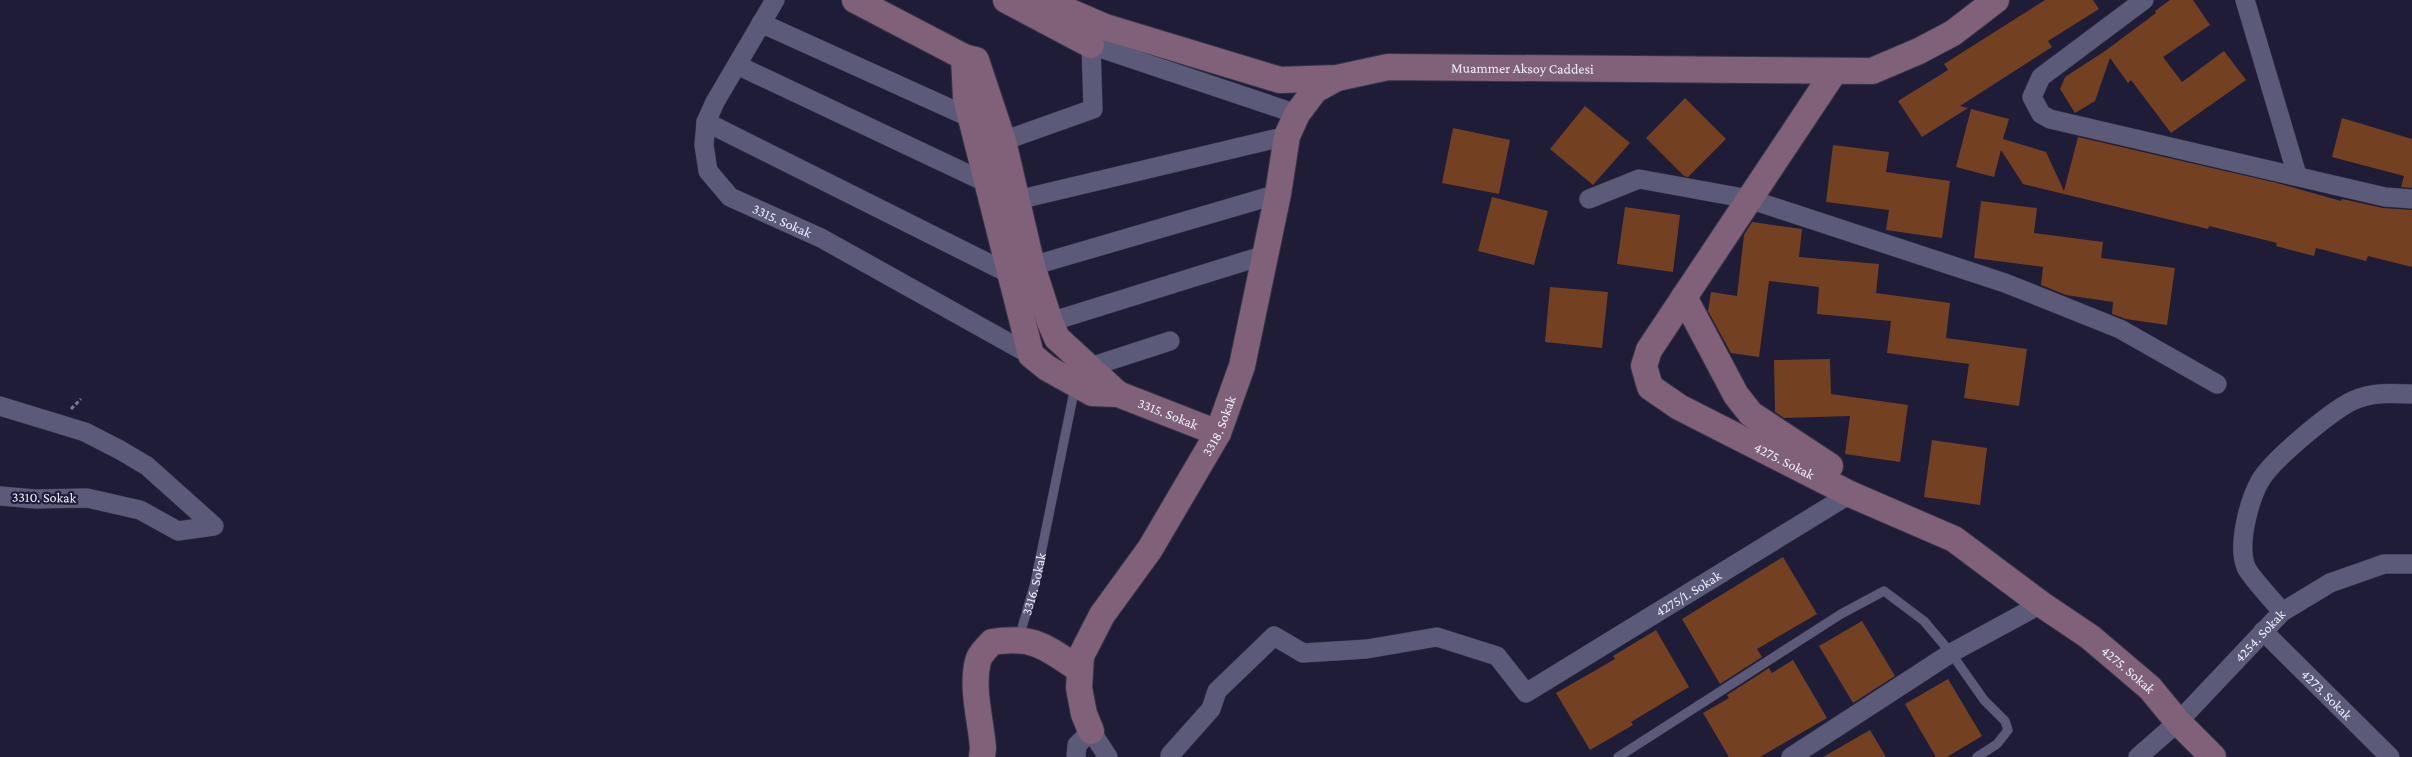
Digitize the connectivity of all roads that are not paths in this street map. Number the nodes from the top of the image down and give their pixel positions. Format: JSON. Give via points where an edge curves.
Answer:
{"nodes":[{"id":1,"x":775,"y":0,"type":"edge"},
{"id":2,"x":855,"y":0,"type":"edge"},
{"id":3,"x":1006,"y":0,"type":"edge"},
{"id":4,"x":1043,"y":0,"type":"edge"},
{"id":5,"x":1996,"y":0,"type":"edge"},
{"id":6,"x":2144,"y":0,"type":"edge"},
{"id":7,"x":2245,"y":0,"type":"edge"},
{"id":8,"x":761,"y":23,"type":"junction"},
{"id":9,"x":1091,"y":45,"type":"junction"},
{"id":10,"x":964,"y":57,"type":"junction"},
{"id":11,"x":737,"y":65,"type":"junction"},
{"id":12,"x":1834,"y":72,"type":"junction"},
{"id":13,"x":1338,"y":78,"type":"junction"},
{"id":14,"x":971,"y":118,"type":"junction"},
{"id":15,"x":706,"y":122,"type":"junction"},
{"id":16,"x":1292,"y":125,"type":"junction"},
{"id":17,"x":1003,"y":141,"type":"junction"},
{"id":18,"x":2297,"y":175,"type":"junction"},
{"id":19,"x":987,"y":183,"type":"junction"},
{"id":20,"x":1278,"y":194,"type":"junction"},
{"id":21,"x":1589,"y":199,"type":"dead end"},
{"id":22,"x":1749,"y":199,"type":"junction"},
{"id":23,"x":2412,"y":199,"type":"edge"},
{"id":24,"x":1017,"y":200,"type":"junction"},
{"id":25,"x":1265,"y":256,"type":"junction"},
{"id":26,"x":1021,"y":270,"type":"junction"},
{"id":27,"x":1684,"y":297,"type":"junction"},
{"id":28,"x":1050,"y":322,"type":"junction"},
{"id":29,"x":1170,"y":341,"type":"dead end"},
{"id":30,"x":1031,"y":355,"type":"junction"},
{"id":31,"x":1083,"y":376,"type":"junction"},
{"id":32,"x":2217,"y":384,"type":"dead end"},
{"id":33,"x":2412,"y":394,"type":"edge"},
{"id":34,"x":0,"y":406,"type":"edge"},
{"id":35,"x":1218,"y":433,"type":"junction"},
{"id":36,"x":1850,"y":494,"type":"junction"},
{"id":37,"x":0,"y":496,"type":"edge"},
{"id":38,"x":1954,"y":539,"type":"junction"},
{"id":39,"x":2412,"y":564,"type":"edge"},
{"id":40,"x":2040,"y":604,"type":"junction"},
{"id":41,"x":2282,"y":612,"type":"junction"},
{"id":42,"x":2263,"y":632,"type":"junction"},
{"id":43,"x":1018,"y":640,"type":"junction"},
{"id":44,"x":1951,"y":653,"type":"junction"},
{"id":45,"x":1080,"y":670,"type":"junction"},
{"id":46,"x":2178,"y":722,"type":"junction"},
{"id":47,"x":1091,"y":731,"type":"junction"},
{"id":48,"x":1170,"y":755,"type":"dead end"},
{"id":49,"x":982,"y":757,"type":"edge"},
{"id":50,"x":1076,"y":757,"type":"edge"},
{"id":51,"x":1108,"y":757,"type":"edge"},
{"id":52,"x":1618,"y":757,"type":"edge"},
{"id":53,"x":1792,"y":757,"type":"edge"},
{"id":54,"x":1977,"y":757,"type":"edge"},
{"id":55,"x":2138,"y":757,"type":"edge"},
{"id":56,"x":2213,"y":757,"type":"edge"},
{"id":57,"x":2390,"y":757,"type":"edge"}],
"edges":[{"from":1,"to":8,"type":"street","name":"3315. Sokak"},
{"from":2,"to":10,"type":"street"},
{"from":3,"to":9,"type":"street"},
{"from":4,"to":13,"type":"street","name":"Muammer Aksoy Caddesi","via":[[1105,27],[1280,80]]},
{"from":5,"to":12,"type":"street","name":"Muammer Aksoy Caddesi","via":[[1953,33],[1919,51],[1872,71]]},
{"from":6,"to":18,"type":"street","via":[[2041,77],[2032,97],[2041,114],[2050,119]]},
{"from":7,"to":18,"type":"street"},
{"from":8,"to":11,"type":"street","name":"3315. Sokak"},
{"from":8,"to":14,"type":"street"},
{"from":9,"to":16,"type":"street"},
{"from":9,"to":17,"type":"street","via":[[1093,109]]},
{"from":10,"to":14,"type":"street","via":[[966,98]]},
{"from":10,"to":17,"type":"street","via":[[976,60]]},
{"from":11,"to":15,"type":"street","name":"3315. Sokak"},
{"from":11,"to":19,"type":"street"},
{"from":12,"to":13,"type":"street","name":"Muammer Aksoy Caddesi","via":[[1388,67]]},
{"from":12,"to":22,"type":"street","name":"4275. Sokak"},
{"from":13,"to":16,"type":"street","name":"3318. Sokak","via":[[1315,90]]},
{"from":14,"to":19,"type":"street"},
{"from":15,"to":26,"type":"street"},
{"from":15,"to":30,"type":"street","name":"3315. Sokak","via":[[704,146],[708,171],[730,197],[821,238]]},
{"from":16,"to":20,"type":"street","name":"3318. Sokak"},
{"from":16,"to":24,"type":"street"},
{"from":17,"to":24,"type":"street"},
{"from":18,"to":23,"type":"street","via":[[2385,198]]},
{"from":19,"to":26,"type":"street"},
{"from":20,"to":25,"type":"street","name":"3318. Sokak"},
{"from":20,"to":26,"type":"street"},
{"from":21,"to":22,"type":"street","via":[[1639,179]]},
{"from":22,"to":27,"type":"street","name":"4275. Sokak"},
{"from":22,"to":32,"type":"street","via":[[2005,283],[2120,329]]},
{"from":24,"to":26,"type":"street"},
{"from":25,"to":28,"type":"street"},
{"from":25,"to":35,"type":"street","name":"3318. Sokak","via":[[1242,366]]},
{"from":26,"to":28,"type":"street"},
{"from":26,"to":30,"type":"street"},
{"from":27,"to":36,"type":"street","name":"4275. Sokak","via":[[1649,350],[1644,366],[1650,386],[1679,407]]},
{"from":27,"to":38,"type":"street","via":[[1736,395],[1751,414],[1798,447]]},
{"from":28,"to":31,"type":"street"},
{"from":29,"to":31,"type":"street"},
{"from":30,"to":31,"type":"street","via":[[1047,368]]},
{"from":31,"to":35,"type":"street","name":"3315. Sokak","via":[[1092,393],[1118,394]]},
{"from":31,"to":43,"type":"lane","name":"3316. Sokak","via":[[1035,583]]},
{"from":33,"to":41,"type":"street","via":[[2380,393],[2352,401],[2287,452],[2260,481],[2248,512],[2243,542],[2246,567]]},
{"from":34,"to":37,"type":"street","name":"3310. Sokak","via":[[85,432],[120,450],[147,466],[214,526],[178,531],[140,510],[87,498]]},
{"from":35,"to":45,"type":"street","name":"3318. Sokak","via":[[1150,549],[1102,615],[1082,656]]},
{"from":36,"to":38,"type":"street","name":"4275. Sokak"},
{"from":36,"to":48,"type":"street","name":"4275/1. Sokak","via":[[1526,693],[1497,656],[1437,637],[1367,649],[1303,653],[1274,636],[1217,691],[1211,710]]},
{"from":38,"to":40,"type":"street","name":"4275. Sokak"},
{"from":39,"to":41,"type":"street","name":"4254. Sokak","via":[[2384,564],[2330,582]]},
{"from":40,"to":44,"type":"street"},
{"from":40,"to":46,"type":"street","name":"4275. Sokak","via":[[2090,637],[2143,682]]},
{"from":41,"to":42,"type":"street","name":"4254. Sokak"},
{"from":42,"to":46,"type":"street","name":"4254. Sokak"},
{"from":42,"to":57,"type":"street","name":"4273. Sokak"},
{"from":43,"to":45,"type":"street","via":[[1028,640],[1041,646]]},
{"from":43,"to":49,"type":"street","via":[[992,642],[978,660],[976,678],[984,748]]},
{"from":44,"to":52,"type":"lane","via":[[1924,620],[1884,591],[1841,614]]},
{"from":44,"to":53,"type":"street"},
{"from":44,"to":54,"type":"lane","via":[[1984,700],[2005,721],[2008,730],[1997,744]]},
{"from":45,"to":47,"type":"street","name":"3318. Sokak","via":[[1084,714]]},
{"from":46,"to":55,"type":"street","name":"4254. Sokak"},
{"from":46,"to":56,"type":"street","name":"4275. Sokak"},
{"from":47,"to":50,"type":"street","via":[[1078,745]]},
{"from":47,"to":51,"type":"street","name":"3318. Sokak"}]}
